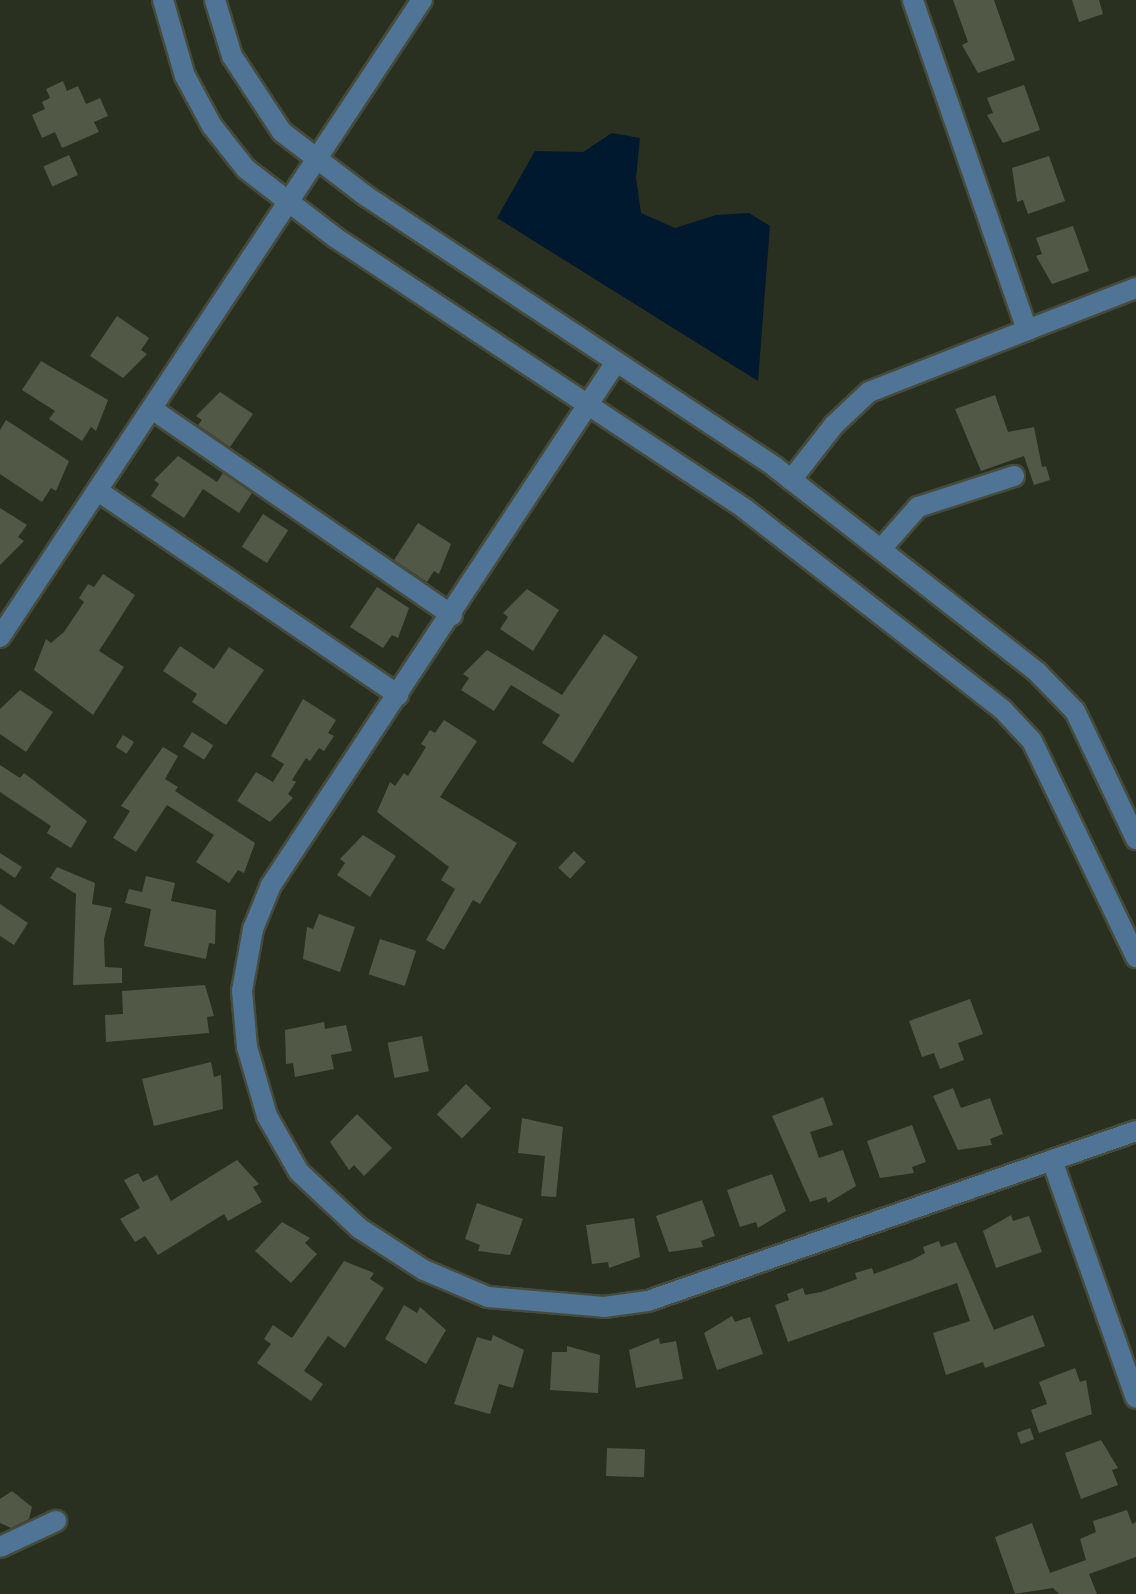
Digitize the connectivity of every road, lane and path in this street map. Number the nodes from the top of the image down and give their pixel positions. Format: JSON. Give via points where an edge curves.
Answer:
{"nodes":[{"id":1,"x":163,"y":0,"type":"edge"},
{"id":2,"x":215,"y":0,"type":"edge"},
{"id":3,"x":422,"y":0,"type":"edge"},
{"id":4,"x":913,"y":0,"type":"edge"},
{"id":5,"x":318,"y":159,"type":"junction"},
{"id":6,"x":290,"y":203,"type":"junction"},
{"id":7,"x":1136,"y":288,"type":"edge"},
{"id":8,"x":1027,"y":330,"type":"junction"},
{"id":9,"x":616,"y":362,"type":"junction"},
{"id":10,"x":590,"y":407,"type":"junction"},
{"id":11,"x":152,"y":409,"type":"junction"},
{"id":12,"x":1014,"y":476,"type":"dead end"},
{"id":13,"x":791,"y":480,"type":"junction"},
{"id":14,"x":98,"y":491,"type":"junction"},
{"id":15,"x":881,"y":549,"type":"junction"},
{"id":16,"x":452,"y":615,"type":"junction"},
{"id":17,"x":0,"y":637,"type":"edge"},
{"id":18,"x":398,"y":695,"type":"junction"},
{"id":19,"x":1136,"y":839,"type":"edge"},
{"id":20,"x":1136,"y":957,"type":"edge"},
{"id":21,"x":1136,"y":1131,"type":"edge"},
{"id":22,"x":1052,"y":1160,"type":"junction"},
{"id":23,"x":1136,"y":1398,"type":"edge"},
{"id":24,"x":56,"y":1521,"type":"dead end"},
{"id":25,"x":0,"y":1547,"type":"edge"}],
"edges":[{"from":1,"to":6,"type":"street","via":[[185,76],[212,126],[246,169]]},
{"from":2,"to":5,"type":"street","via":[[232,56],[255,97],[282,132]]},
{"from":3,"to":5,"type":"street"},
{"from":4,"to":8,"type":"street"},
{"from":5,"to":6,"type":"street"},
{"from":5,"to":9,"type":"street"},
{"from":6,"to":10,"type":"street"},
{"from":6,"to":11,"type":"street"},
{"from":7,"to":8,"type":"street"},
{"from":8,"to":13,"type":"street","via":[[869,392],[834,425]]},
{"from":9,"to":10,"type":"street"},
{"from":9,"to":13,"type":"street"},
{"from":10,"to":16,"type":"street"},
{"from":10,"to":20,"type":"street","via":[[745,509],[1003,710],[1032,741]]},
{"from":11,"to":14,"type":"street"},
{"from":11,"to":16,"type":"street"},
{"from":12,"to":15,"type":"street","via":[[918,507]]},
{"from":13,"to":15,"type":"street"},
{"from":14,"to":17,"type":"street"},
{"from":14,"to":18,"type":"street"},
{"from":15,"to":19,"type":"street","via":[[1037,672],[1075,711]]},
{"from":16,"to":18,"type":"street"},
{"from":18,"to":22,"type":"street","via":[[271,885],[253,929],[242,991],[247,1047],[267,1116],[299,1172],[359,1228],[424,1270],[488,1297],[604,1307],[648,1301]]},
{"from":21,"to":22,"type":"street"},
{"from":22,"to":23,"type":"street"},
{"from":24,"to":25,"type":"street"}]}
